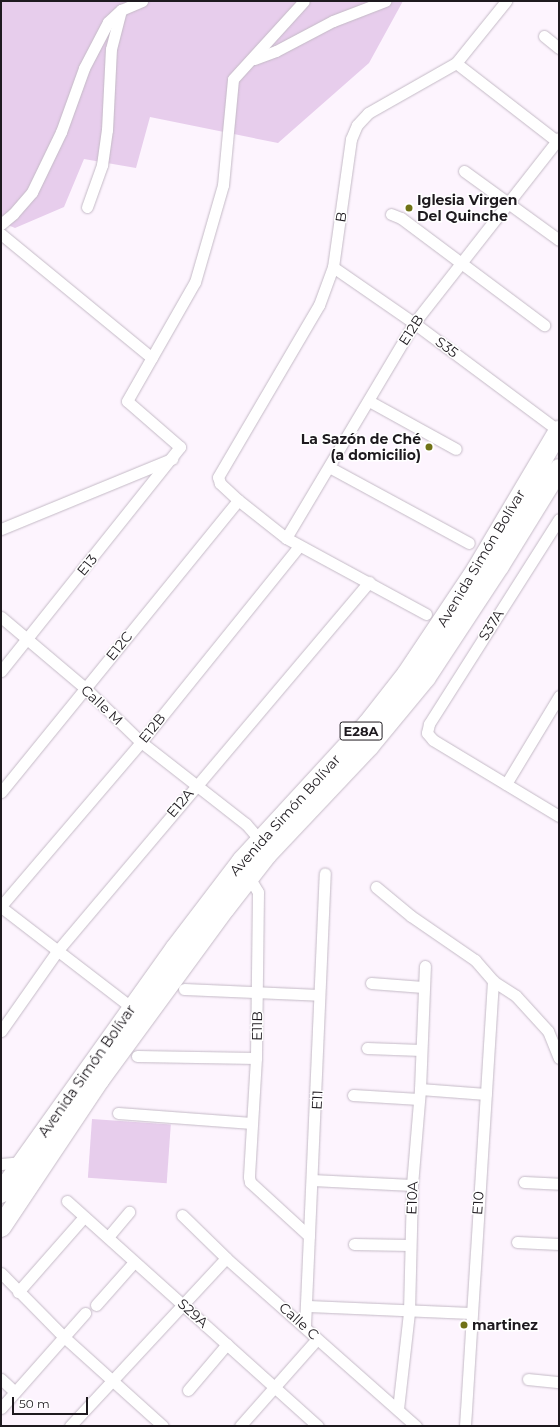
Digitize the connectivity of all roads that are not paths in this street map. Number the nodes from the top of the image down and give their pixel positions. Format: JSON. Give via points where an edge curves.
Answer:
{"nodes":[{"id":1,"x":142,"y":1,"type":"edge"},
{"id":2,"x":304,"y":1,"type":"edge"},
{"id":3,"x":385,"y":1,"type":"edge"},
{"id":4,"x":506,"y":1,"type":"edge"},
{"id":5,"x":121,"y":10,"type":"junction"},
{"id":6,"x":544,"y":36,"type":"dead end"},
{"id":7,"x":559,"y":48,"type":"edge"},
{"id":8,"x":252,"y":59,"type":"junction"},
{"id":9,"x":456,"y":62,"type":"junction"},
{"id":10,"x":558,"y":141,"type":"edge"},
{"id":11,"x":464,"y":171,"type":"dead end"},
{"id":12,"x":508,"y":204,"type":"junction"},
{"id":13,"x":87,"y":207,"type":"dead end"},
{"id":14,"x":391,"y":214,"type":"dead end"},
{"id":15,"x":1,"y":224,"type":"edge"},
{"id":16,"x":1,"y":234,"type":"edge"},
{"id":17,"x":559,"y":240,"type":"edge"},
{"id":18,"x":461,"y":265,"type":"junction"},
{"id":19,"x":333,"y":267,"type":"junction"},
{"id":20,"x":414,"y":323,"type":"junction"},
{"id":21,"x":544,"y":325,"type":"dead end"},
{"id":22,"x":152,"y":358,"type":"junction"},
{"id":23,"x":369,"y":400,"type":"junction"},
{"id":24,"x":559,"y":431,"type":"edge"},
{"id":25,"x":456,"y":449,"type":"dead end"},
{"id":26,"x":173,"y":458,"type":"junction"},
{"id":27,"x":329,"y":467,"type":"junction"},
{"id":28,"x":559,"y":469,"type":"edge"},
{"id":29,"x":238,"y":500,"type":"junction"},
{"id":30,"x":559,"y":519,"type":"edge"},
{"id":31,"x":1,"y":529,"type":"edge"},
{"id":32,"x":286,"y":538,"type":"junction"},
{"id":33,"x":470,"y":543,"type":"dead end"},
{"id":34,"x":299,"y":546,"type":"junction"},
{"id":35,"x":369,"y":582,"type":"junction"},
{"id":36,"x":426,"y":614,"type":"dead end"},
{"id":37,"x":1,"y":617,"type":"edge"},
{"id":38,"x":27,"y":639,"type":"junction"},
{"id":39,"x":1,"y":671,"type":"edge"},
{"id":40,"x":85,"y":688,"type":"junction"},
{"id":41,"x":559,"y":696,"type":"edge"},
{"id":42,"x":141,"y":742,"type":"junction"},
{"id":43,"x":506,"y":784,"type":"junction"},
{"id":44,"x":195,"y":785,"type":"junction"},
{"id":45,"x":1,"y":792,"type":"edge"},
{"id":46,"x":559,"y":816,"type":"edge"},
{"id":47,"x":260,"y":840,"type":"junction"},
{"id":48,"x":325,"y":873,"type":"dead end"},
{"id":49,"x":248,"y":877,"type":"junction"},
{"id":50,"x":376,"y":888,"type":"dead end"},
{"id":51,"x":1,"y":906,"type":"edge"},
{"id":52,"x":58,"y":950,"type":"junction"},
{"id":53,"x":425,"y":966,"type":"dead end"},
{"id":54,"x":493,"y":981,"type":"junction"},
{"id":55,"x":371,"y":983,"type":"dead end"},
{"id":56,"x":423,"y":987,"type":"junction"},
{"id":57,"x":184,"y":989,"type":"dead end"},
{"id":58,"x":257,"y":991,"type":"junction"},
{"id":59,"x":319,"y":995,"type":"junction"},
{"id":60,"x":132,"y":1008,"type":"junction"},
{"id":61,"x":1,"y":1031,"type":"edge"},
{"id":62,"x":367,"y":1048,"type":"dead end"},
{"id":63,"x":421,"y":1050,"type":"junction"},
{"id":64,"x":137,"y":1056,"type":"dead end"},
{"id":65,"x":256,"y":1058,"type":"junction"},
{"id":66,"x":559,"y":1058,"type":"edge"},
{"id":67,"x":419,"y":1094,"type":"junction"},
{"id":68,"x":486,"y":1094,"type":"junction"},
{"id":69,"x":353,"y":1095,"type":"dead end"},
{"id":70,"x":118,"y":1113,"type":"dead end"},
{"id":71,"x":252,"y":1123,"type":"junction"},
{"id":72,"x":23,"y":1162,"type":"junction"},
{"id":73,"x":1,"y":1164,"type":"edge"},
{"id":74,"x":312,"y":1180,"type":"junction"},
{"id":75,"x":524,"y":1182,"type":"dead end"},
{"id":76,"x":559,"y":1184,"type":"edge"},
{"id":77,"x":412,"y":1185,"type":"junction"},
{"id":78,"x":1,"y":1193,"type":"edge"},
{"id":79,"x":67,"y":1201,"type":"dead end"},
{"id":80,"x":130,"y":1212,"type":"dead end"},
{"id":81,"x":182,"y":1215,"type":"dead end"},
{"id":82,"x":84,"y":1217,"type":"junction"},
{"id":83,"x":1,"y":1227,"type":"edge"},
{"id":84,"x":309,"y":1236,"type":"junction"},
{"id":85,"x":108,"y":1237,"type":"junction"},
{"id":86,"x":517,"y":1242,"type":"dead end"},
{"id":87,"x":354,"y":1244,"type":"dead end"},
{"id":88,"x":559,"y":1244,"type":"edge"},
{"id":89,"x":410,"y":1245,"type":"junction"},
{"id":90,"x":226,"y":1258,"type":"junction"},
{"id":91,"x":134,"y":1262,"type":"junction"},
{"id":92,"x":1,"y":1273,"type":"edge"},
{"id":93,"x":18,"y":1292,"type":"junction"},
{"id":94,"x":182,"y":1304,"type":"junction"},
{"id":95,"x":96,"y":1305,"type":"dead end"},
{"id":96,"x":308,"y":1306,"type":"junction"},
{"id":97,"x":408,"y":1312,"type":"junction"},
{"id":98,"x":85,"y":1313,"type":"dead end"},
{"id":99,"x":471,"y":1313,"type":"junction"},
{"id":100,"x":305,"y":1326,"type":"junction"},
{"id":101,"x":64,"y":1337,"type":"junction"},
{"id":102,"x":318,"y":1338,"type":"junction"},
{"id":103,"x":227,"y":1344,"type":"junction"},
{"id":104,"x":1,"y":1379,"type":"edge"},
{"id":105,"x":528,"y":1380,"type":"dead end"},
{"id":106,"x":113,"y":1382,"type":"junction"},
{"id":107,"x":559,"y":1382,"type":"edge"},
{"id":108,"x":275,"y":1388,"type":"junction"},
{"id":109,"x":188,"y":1390,"type":"dead end"},
{"id":110,"x":15,"y":1392,"type":"junction"},
{"id":111,"x":1,"y":1408,"type":"edge"},
{"id":112,"x":398,"y":1409,"type":"junction"},
{"id":113,"x":70,"y":1426,"type":"edge"},
{"id":114,"x":163,"y":1426,"type":"edge"},
{"id":115,"x":240,"y":1426,"type":"edge"},
{"id":116,"x":318,"y":1426,"type":"edge"},
{"id":117,"x":416,"y":1426,"type":"edge"},
{"id":118,"x":465,"y":1426,"type":"edge"}],
"edges":[{"from":1,"to":5,"type":"street"},
{"from":2,"to":8,"type":"street"},
{"from":3,"to":8,"type":"street","via":[[334,21],[276,51]]},
{"from":4,"to":9,"type":"street","name":"B"},
{"from":5,"to":13,"type":"street","via":[[111,49],[107,130],[102,165]]},
{"from":5,"to":15,"type":"street","via":[[108,22],[84,68],[61,132],[32,192]]},
{"from":6,"to":7,"type":"street"},
{"from":8,"to":22,"type":"street","via":[[233,79],[223,185],[197,275]]},
{"from":9,"to":10,"type":"street"},
{"from":9,"to":19,"type":"street","name":"B","via":[[368,113],[357,125],[351,139]]},
{"from":10,"to":12,"type":"street","name":"E12B"},
{"from":11,"to":12,"type":"street"},
{"from":12,"to":17,"type":"street"},
{"from":12,"to":18,"type":"street","name":"E12B"},
{"from":14,"to":18,"type":"street","via":[[401,218]]},
{"from":16,"to":22,"type":"street"},
{"from":18,"to":20,"type":"street","name":"E12B"},
{"from":18,"to":21,"type":"street"},
{"from":19,"to":20,"type":"street","name":"S35"},
{"from":19,"to":29,"type":"street","name":"B","via":[[319,305],[218,477],[220,483]]},
{"from":20,"to":23,"type":"street","name":"E12B"},
{"from":20,"to":24,"type":"street","name":"S35"},
{"from":22,"to":26,"type":"street","via":[[127,401],[180,447]]},
{"from":23,"to":25,"type":"street"},
{"from":23,"to":27,"type":"street","name":"E12B"},
{"from":24,"to":47,"type":"highway","name":"Avenida Simón Bolívar","number":"E28A","via":[[473,575],[407,674],[368,724]]},
{"from":26,"to":31,"type":"street"},
{"from":26,"to":38,"type":"street","name":"E13"},
{"from":27,"to":32,"type":"street","name":"E12B"},
{"from":27,"to":33,"type":"street"},
{"from":28,"to":49,"type":"highway","name":"Avenida Simón Bolívar","number":"E28A","via":[[426,678],[331,788]]},
{"from":29,"to":32,"type":"street"},
{"from":29,"to":40,"type":"street","name":"E12C"},
{"from":30,"to":43,"type":"street","name":"S37A","via":[[429,724],[428,733],[433,740]]},
{"from":32,"to":34,"type":"street"},
{"from":34,"to":35,"type":"street"},
{"from":34,"to":42,"type":"street","name":"E12B"},
{"from":35,"to":36,"type":"street"},
{"from":35,"to":44,"type":"street","name":"E12A"},
{"from":37,"to":38,"type":"street","name":"Calle M"},
{"from":38,"to":39,"type":"street","name":"E13"},
{"from":38,"to":40,"type":"street","name":"Calle M"},
{"from":40,"to":42,"type":"street","name":"Calle M"},
{"from":40,"to":45,"type":"street","name":"E12C"},
{"from":41,"to":43,"type":"street"},
{"from":42,"to":44,"type":"street","name":"Calle M"},
{"from":42,"to":51,"type":"street","name":"E12B"},
{"from":43,"to":46,"type":"street"},
{"from":44,"to":47,"type":"street","name":"Calle M","via":[[246,824]]},
{"from":44,"to":52,"type":"street","name":"E12A"},
{"from":47,"to":60,"type":"highway","name":"Avenida Simón Bolívar","number":"E28A"},
{"from":48,"to":59,"type":"street","name":"E11"},
{"from":49,"to":58,"type":"street","name":"E11B","via":[[258,892]]},
{"from":49,"to":83,"type":"highway","name":"Avenida Simón Bolívar","via":[[99,1080]]},
{"from":50,"to":54,"type":"street","via":[[411,916],[475,960]]},
{"from":51,"to":52,"type":"street"},
{"from":52,"to":60,"type":"street"},
{"from":52,"to":61,"type":"street","name":"E12A"},
{"from":53,"to":56,"type":"street","name":"E10A"},
{"from":54,"to":66,"type":"street","via":[[516,996],[548,1031]]},
{"from":54,"to":68,"type":"street","name":"E10"},
{"from":55,"to":56,"type":"street"},
{"from":56,"to":63,"type":"street","name":"E10A"},
{"from":57,"to":58,"type":"street"},
{"from":58,"to":59,"type":"street"},
{"from":58,"to":65,"type":"street","name":"E11B"},
{"from":59,"to":74,"type":"street","name":"E11"},
{"from":60,"to":72,"type":"highway","name":"Avenida Simón Bolívar"},
{"from":62,"to":63,"type":"street"},
{"from":63,"to":67,"type":"street","name":"E10A"},
{"from":64,"to":65,"type":"street"},
{"from":65,"to":71,"type":"street","name":"E11B"},
{"from":67,"to":68,"type":"street"},
{"from":67,"to":69,"type":"street"},
{"from":67,"to":77,"type":"street","name":"E10A"},
{"from":68,"to":99,"type":"street","name":"E10"},
{"from":70,"to":71,"type":"street"},
{"from":71,"to":84,"type":"street","name":"E11B","via":[[250,1182]]},
{"from":72,"to":73,"type":"street"},
{"from":72,"to":78,"type":"highway","name":"Avenida Simón Bolívar"},
{"from":74,"to":77,"type":"street"},
{"from":74,"to":84,"type":"street","name":"E11"},
{"from":75,"to":76,"type":"street"},
{"from":77,"to":89,"type":"street","name":"E10A"},
{"from":79,"to":82,"type":"street","name":"S29A"},
{"from":80,"to":85,"type":"street"},
{"from":81,"to":90,"type":"street","name":"Calle C"},
{"from":82,"to":85,"type":"street","name":"S29A"},
{"from":82,"to":93,"type":"street"},
{"from":84,"to":96,"type":"street","name":"E11"},
{"from":85,"to":91,"type":"street","name":"S29A"},
{"from":86,"to":88,"type":"street"},
{"from":87,"to":89,"type":"street"},
{"from":89,"to":97,"type":"street","name":"E10A"},
{"from":90,"to":94,"type":"street"},
{"from":90,"to":100,"type":"street","name":"Calle C"},
{"from":91,"to":94,"type":"street","name":"S29A"},
{"from":91,"to":95,"type":"street"},
{"from":92,"to":93,"type":"street"},
{"from":93,"to":101,"type":"street"},
{"from":94,"to":103,"type":"street","name":"S29A"},
{"from":94,"to":106,"type":"street"},
{"from":96,"to":97,"type":"street"},
{"from":96,"to":100,"type":"street","name":"E11"},
{"from":97,"to":99,"type":"street"},
{"from":97,"to":112,"type":"street","name":"E10A"},
{"from":98,"to":101,"type":"street"},
{"from":99,"to":118,"type":"street","name":"E10"},
{"from":100,"to":102,"type":"street","name":"Calle C"},
{"from":101,"to":106,"type":"street"},
{"from":101,"to":110,"type":"street"},
{"from":102,"to":108,"type":"street"},
{"from":102,"to":112,"type":"street","name":"Calle C"},
{"from":103,"to":108,"type":"street","name":"S29A"},
{"from":103,"to":109,"type":"street"},
{"from":104,"to":110,"type":"street"},
{"from":105,"to":107,"type":"street"},
{"from":106,"to":113,"type":"street"},
{"from":106,"to":114,"type":"street"},
{"from":108,"to":115,"type":"street"},
{"from":108,"to":116,"type":"street","name":"S29A"},
{"from":110,"to":111,"type":"street"},
{"from":112,"to":117,"type":"street","name":"Calle C"}]}
